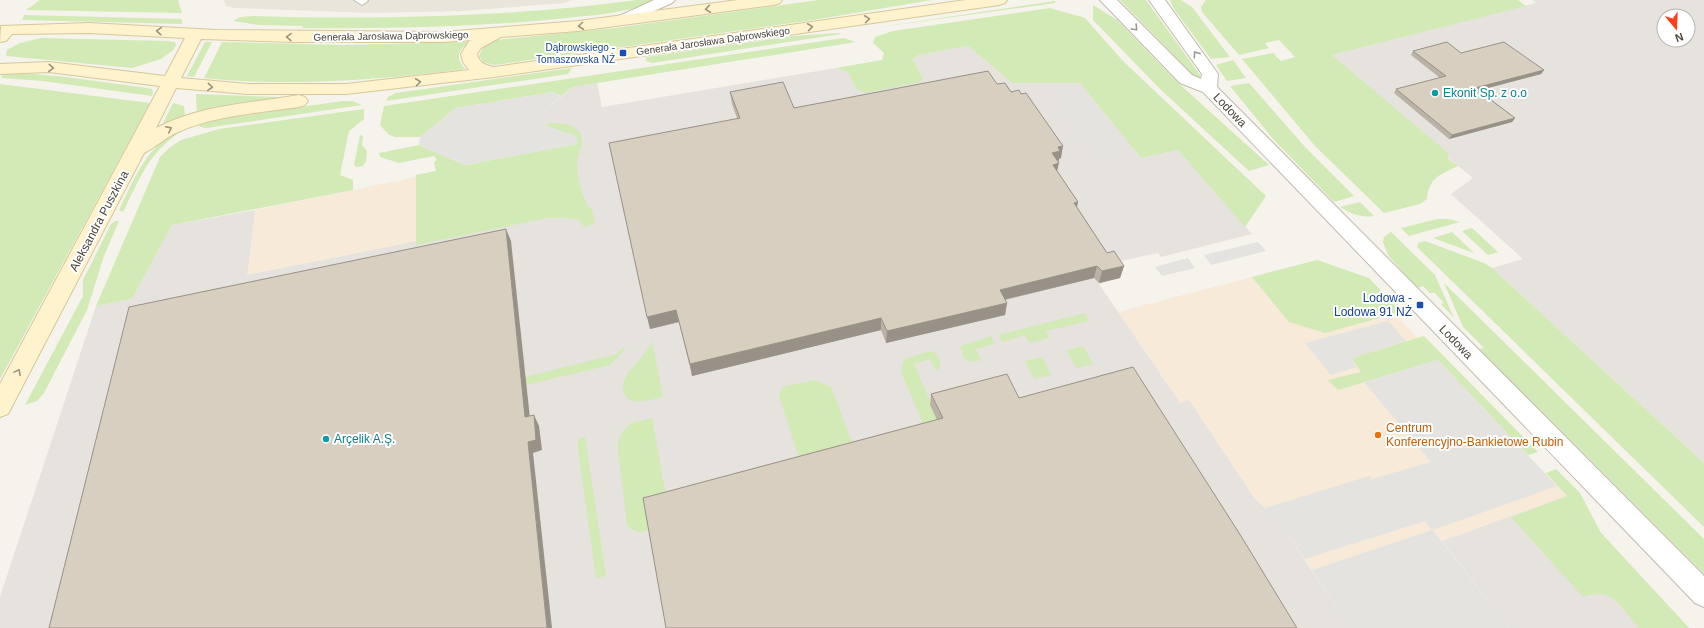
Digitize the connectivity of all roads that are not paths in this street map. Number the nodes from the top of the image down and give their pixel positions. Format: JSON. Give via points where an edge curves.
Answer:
{"nodes":[{"id":1,"x":667,"y":0,"type":"edge"},
{"id":2,"x":774,"y":0,"type":"edge"},
{"id":3,"x":999,"y":0,"type":"edge"},
{"id":4,"x":1108,"y":0,"type":"edge"},
{"id":5,"x":1157,"y":0,"type":"edge"},
{"id":6,"x":620,"y":21,"type":"junction"},
{"id":7,"x":4,"y":33,"type":"edge"},
{"id":8,"x":195,"y":34,"type":"junction"},
{"id":9,"x":496,"y":34,"type":"junction"},
{"id":10,"x":0,"y":69,"type":"edge"},
{"id":11,"x":494,"y":72,"type":"junction"},
{"id":12,"x":171,"y":82,"type":"junction"},
{"id":13,"x":380,"y":86,"type":"junction"},
{"id":14,"x":1210,"y":88,"type":"junction"},
{"id":15,"x":136,"y":150,"type":"junction"},
{"id":16,"x":0,"y":407,"type":"edge"},
{"id":17,"x":1704,"y":594,"type":"edge"}],
"edges":[{"from":1,"to":6,"type":"street"},
{"from":2,"to":6,"type":"main road","name":"Generała Jarosława Dąbrowskiego","one_way":true},
{"from":11,"to":3,"type":"main road","name":"Generała Jarosława Dąbrowskiego","one_way":true},
{"from":4,"to":14,"type":"street","name":"Lodowa","one_way":true,"via":[[1186,79]]},
{"from":14,"to":5,"type":"street","name":"Lodowa","one_way":true,"via":[[1210,74]]},
{"from":6,"to":9,"type":"main road","name":"Generała Jarosława Dąbrowskiego","one_way":true},
{"from":8,"to":7,"type":"main road","name":"Generała Jarosława Dąbrowskiego","one_way":true,"via":[[70,27]]},
{"from":9,"to":8,"type":"main road","name":"Generała Jarosława Dąbrowskiego","one_way":true,"via":[[361,38]]},
{"from":8,"to":12,"type":"main road","name":"Aleksandra Puszkina"},
{"from":9,"to":11,"type":"main road","via":[[475,45],[469,54],[473,65]]},
{"from":10,"to":12,"type":"main road","name":"Generała Jarosława Dąbrowskiego","one_way":true,"via":[[49,67]]},
{"from":13,"to":11,"type":"main road","name":"Generała Jarosława Dąbrowskiego","one_way":true},
{"from":12,"to":13,"type":"main road","name":"Generała Jarosława Dąbrowskiego","one_way":true,"via":[[225,88],[280,90]]},
{"from":12,"to":15,"type":"main road","name":"Aleksandra Puszkina"},
{"from":15,"to":13,"type":"main road","name":"Generała Jarosława Dąbrowskiego","one_way":true,"via":[[161,133],[191,121],[227,112]]},
{"from":14,"to":17,"type":"street","name":"Lodowa"},
{"from":16,"to":15,"type":"main road","name":"Aleksandra Puszkina","one_way":true}]}
